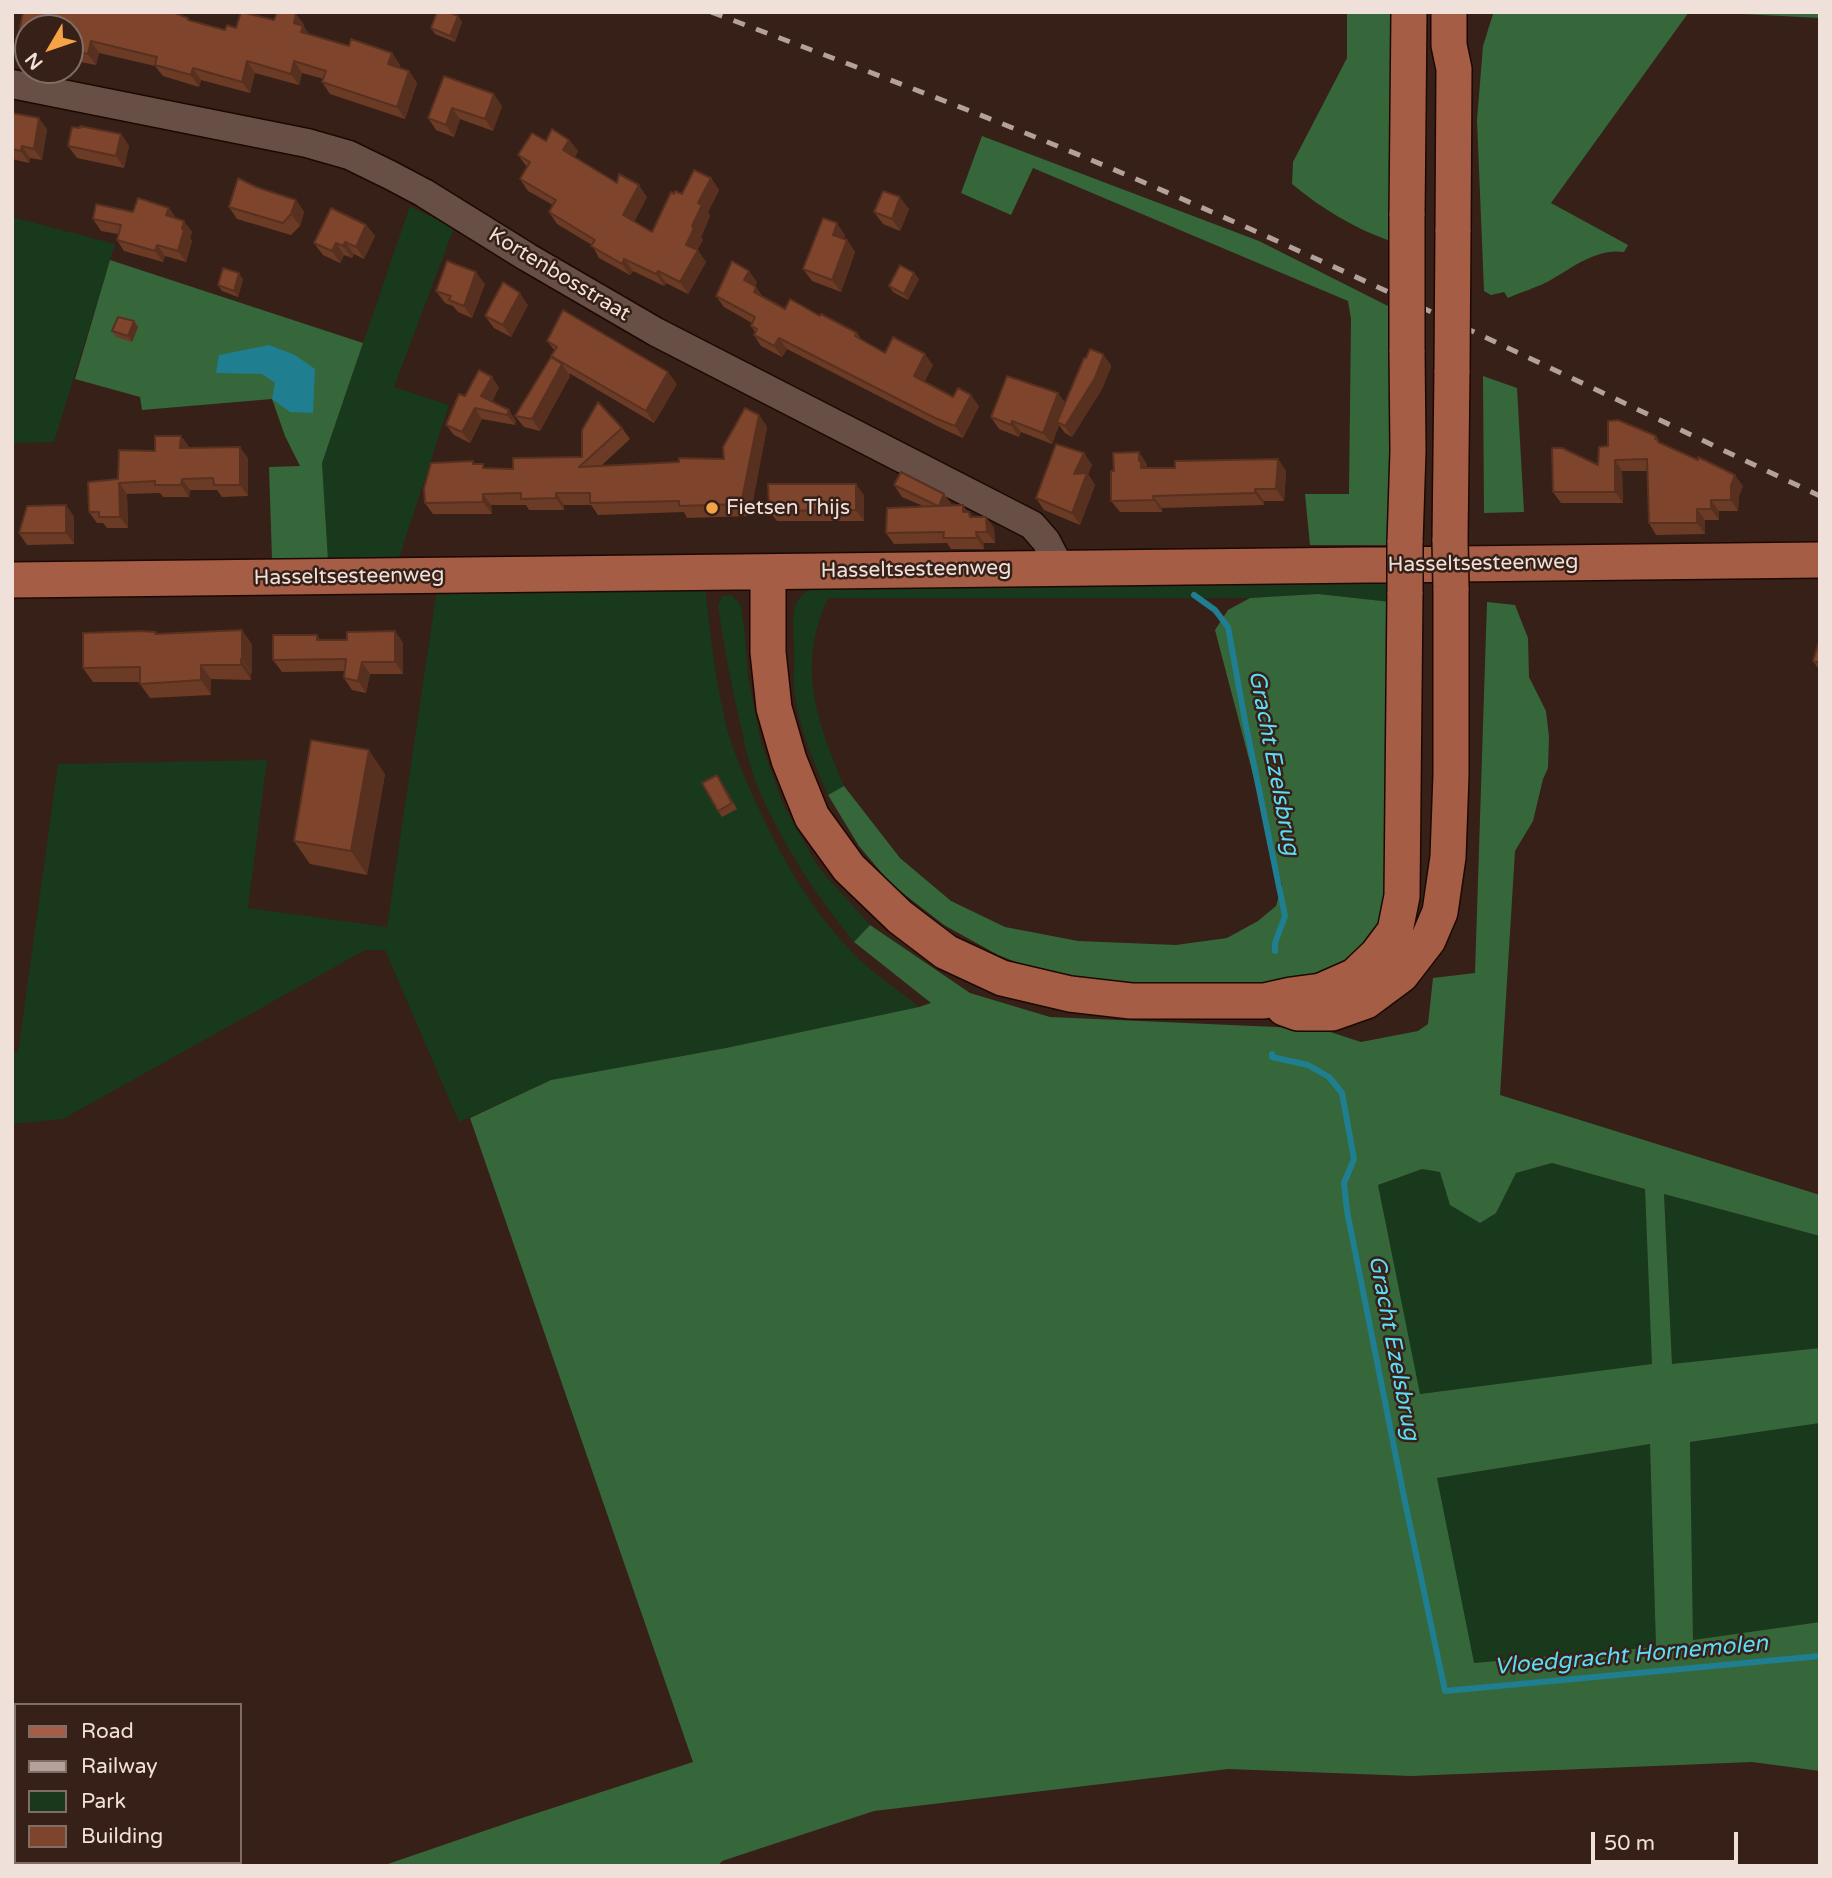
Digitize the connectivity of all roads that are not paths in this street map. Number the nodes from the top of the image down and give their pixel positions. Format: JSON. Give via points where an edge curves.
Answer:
{"nodes":[{"id":1,"x":1409,"y":12,"type":"edge"},
{"id":2,"x":1449,"y":12,"type":"edge"},
{"id":3,"x":1473,"y":12,"type":"edge"},
{"id":4,"x":1454,"y":69,"type":"junction"},
{"id":5,"x":12,"y":84,"type":"edge"},
{"id":6,"x":1820,"y":560,"type":"edge"},
{"id":7,"x":1060,"y":568,"type":"junction"},
{"id":8,"x":768,"y":572,"type":"junction"},
{"id":9,"x":12,"y":580,"type":"edge"},
{"id":10,"x":1265,"y":1002,"type":"junction"}],
"edges":[{"from":1,"to":10,"type":"main road","bridge":true,"via":[[1402,896],[1395,932],[1355,976],[1321,991]]},
{"from":2,"to":4,"type":"main road"},
{"from":3,"to":4,"type":"main road"},
{"from":4,"to":10,"type":"main road","bridge":true,"via":[[1451,775],[1448,857],[1440,912],[1428,940],[1401,975],[1366,1001],[1332,1013],[1298,1013]]},
{"from":5,"to":7,"type":"street","name":"Kortenbosstraat","via":[[349,155],[424,193],[656,332],[1032,525]]},
{"from":6,"to":7,"type":"main road","name":"Hasseltsesteenweg"},
{"from":7,"to":8,"type":"main road","name":"Hasseltsesteenweg"},
{"from":8,"to":9,"type":"main road","name":"Hasseltsesteenweg"},
{"from":8,"to":10,"type":"main road","via":[[772,694],[789,760],[813,817],[841,858],[900,917],[946,952],[1002,978],[1070,994],[1131,1002]]}]}
